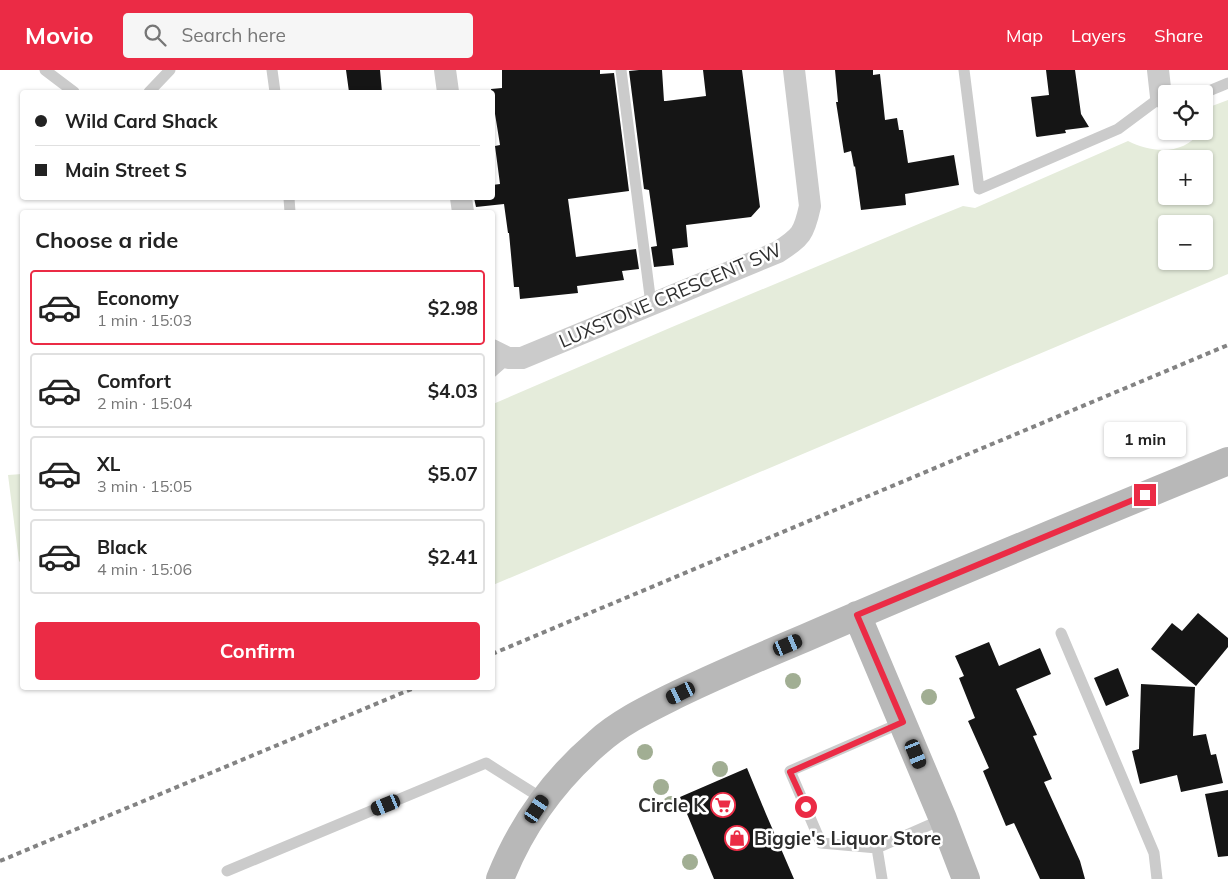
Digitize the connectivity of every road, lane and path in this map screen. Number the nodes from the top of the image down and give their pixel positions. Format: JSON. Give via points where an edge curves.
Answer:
{"nodes":[{"id":1,"x":44,"y":70,"type":"edge"},
{"id":2,"x":170,"y":70,"type":"edge"},
{"id":3,"x":272,"y":70,"type":"edge"},
{"id":4,"x":445,"y":70,"type":"edge"},
{"id":5,"x":621,"y":70,"type":"edge"},
{"id":6,"x":794,"y":70,"type":"edge"},
{"id":7,"x":964,"y":70,"type":"edge"},
{"id":8,"x":1158,"y":70,"type":"edge"},
{"id":9,"x":1228,"y":83,"type":"edge"},
{"id":10,"x":1161,"y":85,"type":"edge"},
{"id":11,"x":1213,"y":89,"type":"edge"},
{"id":12,"x":71,"y":90,"type":"edge"},
{"id":13,"x":151,"y":90,"type":"edge"},
{"id":14,"x":275,"y":90,"type":"edge"},
{"id":15,"x":448,"y":90,"type":"edge"},
{"id":16,"x":1158,"y":101,"type":"edge"},
{"id":17,"x":651,"y":304,"type":"junction"},
{"id":18,"x":498,"y":360,"type":"edge"},
{"id":19,"x":1228,"y":461,"type":"edge"},
{"id":20,"x":857,"y":615,"type":"junction"},
{"id":21,"x":1061,"y":633,"type":"dead end"},
{"id":22,"x":903,"y":722,"type":"junction"},
{"id":23,"x":543,"y":799,"type":"junction"},
{"id":24,"x":943,"y":819,"type":"junction"},
{"id":25,"x":878,"y":848,"type":"junction"},
{"id":26,"x":227,"y":871,"type":"dead end"},
{"id":27,"x":500,"y":879,"type":"edge"},
{"id":28,"x":882,"y":879,"type":"edge"},
{"id":29,"x":966,"y":879,"type":"edge"},
{"id":30,"x":1157,"y":879,"type":"edge"}],
"edges":[{"from":1,"to":12,"type":"lane"},
{"from":2,"to":13,"type":"lane"},
{"from":3,"to":14,"type":"lane"},
{"from":4,"to":15,"type":"street"},
{"from":5,"to":17,"type":"lane"},
{"from":6,"to":17,"type":"street","name":"LUXSTONE CRESCENT SW","via":[[810,206],[805,228],[778,252]]},
{"from":7,"to":16,"type":"lane","via":[[979,189],[1118,129]]},
{"from":8,"to":10,"type":"street"},
{"from":9,"to":11,"type":"lane"},
{"from":17,"to":18,"type":"street","name":"LUXSTONE CRESCENT SW","via":[[522,358]]},
{"from":19,"to":20,"type":"main road"},
{"from":20,"to":22,"type":"main road"},
{"from":20,"to":23,"type":"main road","via":[[715,676],[632,718],[598,742]]},
{"from":21,"to":30,"type":"lane","via":[[1154,853]]},
{"from":22,"to":24,"type":"main road"},
{"from":22,"to":25,"type":"lane","via":[[790,772],[821,843]]},
{"from":23,"to":26,"type":"lane","via":[[486,763]]},
{"from":23,"to":27,"type":"main road","via":[[510,853]]},
{"from":24,"to":25,"type":"lane"},
{"from":24,"to":29,"type":"main road"},
{"from":25,"to":28,"type":"lane"}]}
